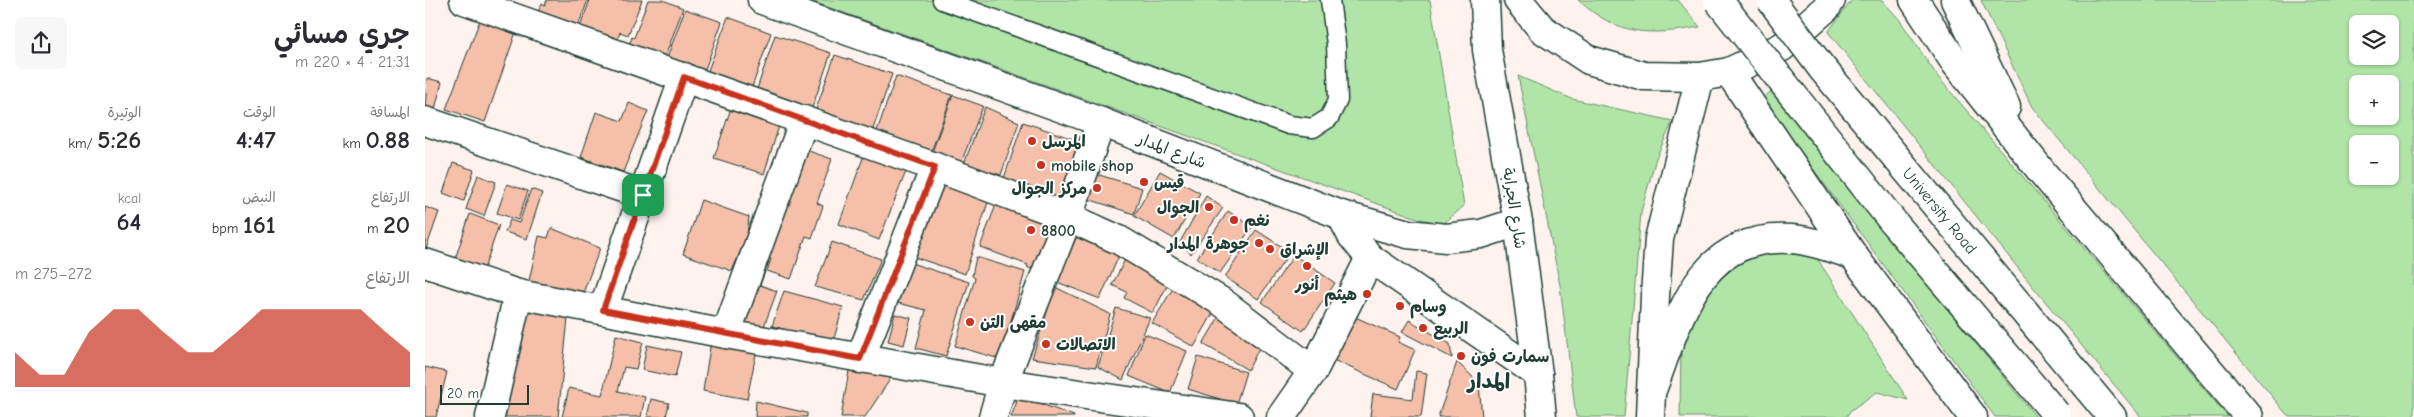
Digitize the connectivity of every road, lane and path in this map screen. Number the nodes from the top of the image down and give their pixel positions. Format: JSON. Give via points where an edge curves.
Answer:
{"nodes":[{"id":1,"x":465,"y":0,"type":"edge"},
{"id":2,"x":761,"y":0,"type":"edge"},
{"id":3,"x":942,"y":0,"type":"edge"},
{"id":4,"x":1331,"y":0,"type":"edge"},
{"id":5,"x":1485,"y":0,"type":"edge"},
{"id":6,"x":1518,"y":0,"type":"edge"},
{"id":7,"x":1718,"y":0,"type":"edge"},
{"id":8,"x":1771,"y":0,"type":"edge"},
{"id":9,"x":1831,"y":0,"type":"edge"},
{"id":10,"x":1914,"y":0,"type":"edge"},
{"id":11,"x":1955,"y":0,"type":"edge"},
{"id":12,"x":1729,"y":72,"type":"junction"},
{"id":13,"x":684,"y":77,"type":"junction"},
{"id":14,"x":1700,"y":77,"type":"junction"},
{"id":15,"x":804,"y":120,"type":"junction"},
{"id":16,"x":425,"y":121,"type":"edge"},
{"id":17,"x":1101,"y":122,"type":"junction"},
{"id":18,"x":935,"y":167,"type":"junction"},
{"id":19,"x":2042,"y":172,"type":"junction"},
{"id":20,"x":643,"y":195,"type":"junction"},
{"id":21,"x":1341,"y":215,"type":"junction"},
{"id":22,"x":1068,"y":217,"type":"junction"},
{"id":23,"x":1518,"y":222,"type":"junction"},
{"id":24,"x":1853,"y":254,"type":"junction"},
{"id":25,"x":1370,"y":258,"type":"junction"},
{"id":26,"x":425,"y":263,"type":"edge"},
{"id":27,"x":518,"y":294,"type":"junction"},
{"id":28,"x":603,"y":310,"type":"junction"},
{"id":29,"x":726,"y":334,"type":"junction"},
{"id":30,"x":860,"y":359,"type":"junction"},
{"id":31,"x":1313,"y":371,"type":"junction"},
{"id":32,"x":1539,"y":374,"type":"junction"},
{"id":33,"x":1003,"y":383,"type":"junction"},
{"id":34,"x":1652,"y":390,"type":"junction"},
{"id":35,"x":2057,"y":416,"type":"edge"},
{"id":36,"x":490,"y":417,"type":"edge"},
{"id":37,"x":993,"y":417,"type":"edge"},
{"id":38,"x":1239,"y":417,"type":"edge"},
{"id":39,"x":1281,"y":417,"type":"edge"},
{"id":40,"x":1542,"y":417,"type":"edge"},
{"id":41,"x":1650,"y":417,"type":"edge"},
{"id":42,"x":1973,"y":417,"type":"edge"},
{"id":43,"x":2112,"y":417,"type":"edge"},
{"id":44,"x":2249,"y":417,"type":"edge"}],
"edges":[{"from":1,"to":13,"type":"main road"},
{"from":2,"to":17,"type":"main road","name":"شارع المدار"},
{"from":3,"to":4,"type":"lane","via":[[1289,126],[1313,128],[1329,118],[1338,100]]},
{"from":5,"to":23,"type":"main road","name":"شارع الجرابة","via":[[1487,50]]},
{"from":6,"to":14,"type":"main road","via":[[1542,28],[1589,60],[1644,76]]},
{"from":7,"to":35,"type":"main road","bridge":true,"via":[[1894,223]]},
{"from":8,"to":43,"type":"main road","name":"University Road","bridge":true,"via":[[1821,67]]},
{"from":9,"to":12,"type":"main road","via":[[1782,47]]},
{"from":10,"to":19,"type":"main road","via":[[1954,62]]},
{"from":11,"to":19,"type":"main road","via":[[1991,78]]},
{"from":12,"to":14,"type":"main road"},
{"from":12,"to":24,"type":"main road"},
{"from":13,"to":15,"type":"main road"},
{"from":13,"to":20,"type":"main road"},
{"from":14,"to":34,"type":"main road","via":[[1659,238]]},
{"from":15,"to":18,"type":"main road"},
{"from":15,"to":29,"type":"main road"},
{"from":16,"to":20,"type":"main road"},
{"from":17,"to":21,"type":"main road","name":"شارع المدار"},
{"from":17,"to":22,"type":"main road"},
{"from":18,"to":22,"type":"main road"},
{"from":18,"to":30,"type":"main road"},
{"from":19,"to":44,"type":"main road"},
{"from":20,"to":28,"type":"main road"},
{"from":21,"to":23,"type":"main road","name":"شارع المدار","via":[[1408,234],[1446,238],[1481,234]]},
{"from":21,"to":25,"type":"main road","via":[[1352,236]]},
{"from":22,"to":31,"type":"main road","via":[[1119,240],[1222,302]]},
{"from":22,"to":33,"type":"main road"},
{"from":23,"to":32,"type":"main road","name":"شارع الجرابة"},
{"from":24,"to":34,"type":"main road","via":[[1792,239],[1761,239],[1734,248],[1708,269],[1692,291]]},
{"from":24,"to":42,"type":"main road"},
{"from":25,"to":31,"type":"main road"},
{"from":25,"to":32,"type":"main road"},
{"from":26,"to":27,"type":"main road"},
{"from":27,"to":28,"type":"main road"},
{"from":27,"to":36,"type":"main road"},
{"from":28,"to":29,"type":"main road"},
{"from":29,"to":30,"type":"main road"},
{"from":30,"to":33,"type":"main road"},
{"from":31,"to":39,"type":"main road"},
{"from":32,"to":40,"type":"main road","name":"شارع الجرابة"},
{"from":33,"to":37,"type":"main road"},
{"from":33,"to":38,"type":"main road"},
{"from":34,"to":41,"type":"main road"}]}
